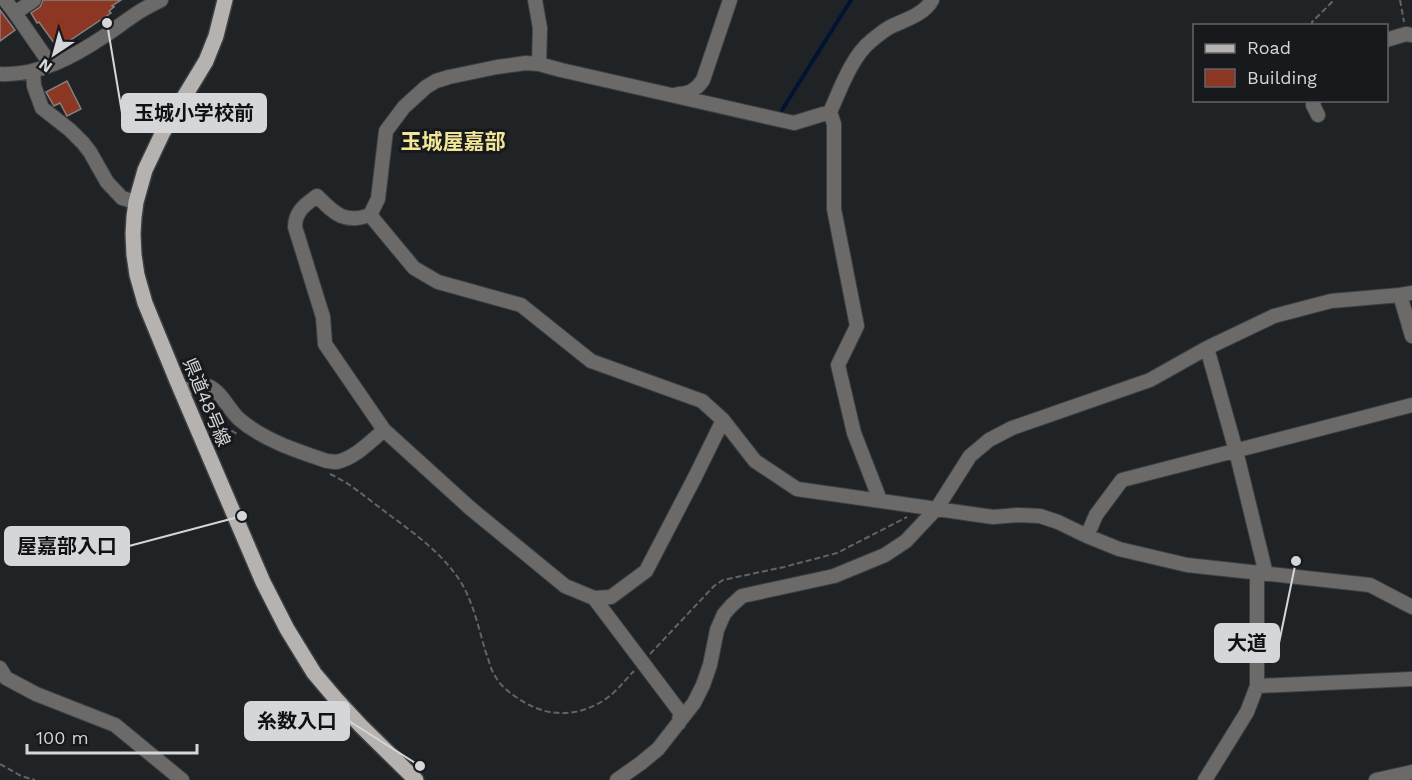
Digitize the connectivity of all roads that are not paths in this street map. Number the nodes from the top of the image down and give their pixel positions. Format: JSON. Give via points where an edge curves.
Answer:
{"nodes":[{"id":1,"x":5,"y":0,"type":"edge"},
{"id":2,"x":34,"y":0,"type":"edge"},
{"id":3,"x":161,"y":0,"type":"edge"},
{"id":4,"x":225,"y":0,"type":"edge"},
{"id":5,"x":535,"y":0,"type":"edge"},
{"id":6,"x":730,"y":0,"type":"edge"},
{"id":7,"x":932,"y":0,"type":"edge"},
{"id":8,"x":15,"y":13,"type":"junction"},
{"id":9,"x":1409,"y":34,"type":"edge"},
{"id":10,"x":1388,"y":39,"type":"edge"},
{"id":11,"x":51,"y":64,"type":"junction"},
{"id":12,"x":539,"y":64,"type":"junction"},
{"id":13,"x":33,"y":71,"type":"junction"},
{"id":14,"x":0,"y":74,"type":"edge"},
{"id":15,"x":666,"y":93,"type":"junction"},
{"id":16,"x":1314,"y":102,"type":"edge"},
{"id":17,"x":830,"y":112,"type":"junction"},
{"id":18,"x":1318,"y":115,"type":"dead end"},
{"id":19,"x":136,"y":202,"type":"junction"},
{"id":20,"x":370,"y":215,"type":"junction"},
{"id":21,"x":1406,"y":294,"type":"edge"},
{"id":22,"x":1412,"y":336,"type":"edge"},
{"id":23,"x":1207,"y":348,"type":"junction"},
{"id":24,"x":182,"y":392,"type":"junction"},
{"id":25,"x":1412,"y":405,"type":"edge"},
{"id":26,"x":723,"y":420,"type":"junction"},
{"id":27,"x":384,"y":430,"type":"junction"},
{"id":28,"x":1236,"y":451,"type":"junction"},
{"id":29,"x":880,"y":500,"type":"junction"},
{"id":30,"x":937,"y":508,"type":"junction"},
{"id":31,"x":1087,"y":536,"type":"junction"},
{"id":32,"x":1262,"y":574,"type":"junction"},
{"id":33,"x":594,"y":598,"type":"junction"},
{"id":34,"x":1412,"y":607,"type":"edge"},
{"id":35,"x":0,"y":668,"type":"edge"},
{"id":36,"x":1412,"y":679,"type":"edge"},
{"id":37,"x":1257,"y":686,"type":"junction"},
{"id":38,"x":679,"y":723,"type":"junction"},
{"id":39,"x":1412,"y":772,"type":"edge"},
{"id":40,"x":182,"y":780,"type":"edge"},
{"id":41,"x":416,"y":780,"type":"edge"},
{"id":42,"x":617,"y":780,"type":"edge"},
{"id":43,"x":1204,"y":780,"type":"edge"},
{"id":44,"x":1376,"y":780,"type":"edge"}],
"edges":[{"from":1,"to":8,"type":"street"},
{"from":2,"to":8,"type":"street"},
{"from":3,"to":11,"type":"street","via":[[79,52]]},
{"from":4,"to":19,"type":"main road","name":"県道48号線","via":[[208,55],[163,132],[145,170]]},
{"from":5,"to":12,"type":"street","via":[[540,28]]},
{"from":6,"to":15,"type":"street","via":[[703,80],[686,94]]},
{"from":7,"to":17,"type":"street","via":[[869,42],[849,70]]},
{"from":8,"to":11,"type":"street"},
{"from":9,"to":10,"type":"street"},
{"from":11,"to":13,"type":"street"},
{"from":12,"to":15,"type":"street"},
{"from":12,"to":20,"type":"street","via":[[497,67],[436,81],[426,87],[386,131],[378,199]]},
{"from":13,"to":14,"type":"street"},
{"from":13,"to":19,"type":"street","via":[[42,108],[83,143],[122,198]]},
{"from":15,"to":17,"type":"street","via":[[794,123]]},
{"from":16,"to":18,"type":"street"},
{"from":17,"to":29,"type":"street","via":[[834,124],[834,209],[857,326],[838,365],[854,433]]},
{"from":19,"to":24,"type":"main road","name":"県道48号線","via":[[133,234],[139,282]]},
{"from":20,"to":26,"type":"street","via":[[414,268],[438,282],[521,305],[591,361],[702,401]]},
{"from":20,"to":27,"type":"street","via":[[344,217],[317,196],[300,210],[295,227],[322,317],[325,344]]},
{"from":21,"to":22,"type":"street"},
{"from":21,"to":23,"type":"street","via":[[1332,301],[1274,316]]},
{"from":23,"to":28,"type":"street"},
{"from":23,"to":30,"type":"street","via":[[1150,380],[1012,428],[989,440],[970,456]]},
{"from":24,"to":27,"type":"street","via":[[205,384],[215,389],[240,419],[269,439],[327,461],[347,458]]},
{"from":24,"to":41,"type":"main road","name":"県道48号線","via":[[263,582],[300,651],[336,699]]},
{"from":25,"to":28,"type":"street"},
{"from":26,"to":29,"type":"street","via":[[755,460],[797,489]]},
{"from":26,"to":33,"type":"street","via":[[646,571],[611,597]]},
{"from":27,"to":33,"type":"street","via":[[565,586]]},
{"from":28,"to":31,"type":"street","via":[[1122,480],[1096,515]]},
{"from":28,"to":32,"type":"street"},
{"from":29,"to":30,"type":"street"},
{"from":30,"to":31,"type":"street","via":[[993,517],[1040,516]]},
{"from":30,"to":38,"type":"street","via":[[906,541],[885,555],[834,576],[742,596],[724,614],[703,685]]},
{"from":31,"to":32,"type":"street","via":[[1119,549],[1187,565]]},
{"from":32,"to":34,"type":"street","via":[[1370,585]]},
{"from":32,"to":37,"type":"street"},
{"from":33,"to":38,"type":"street","via":[[680,712]]},
{"from":35,"to":40,"type":"street","via":[[6,678],[36,694],[115,725]]},
{"from":36,"to":37,"type":"street"},
{"from":37,"to":43,"type":"street","via":[[1247,712]]},
{"from":38,"to":42,"type":"street","via":[[658,749]]},
{"from":39,"to":44,"type":"street"}]}
